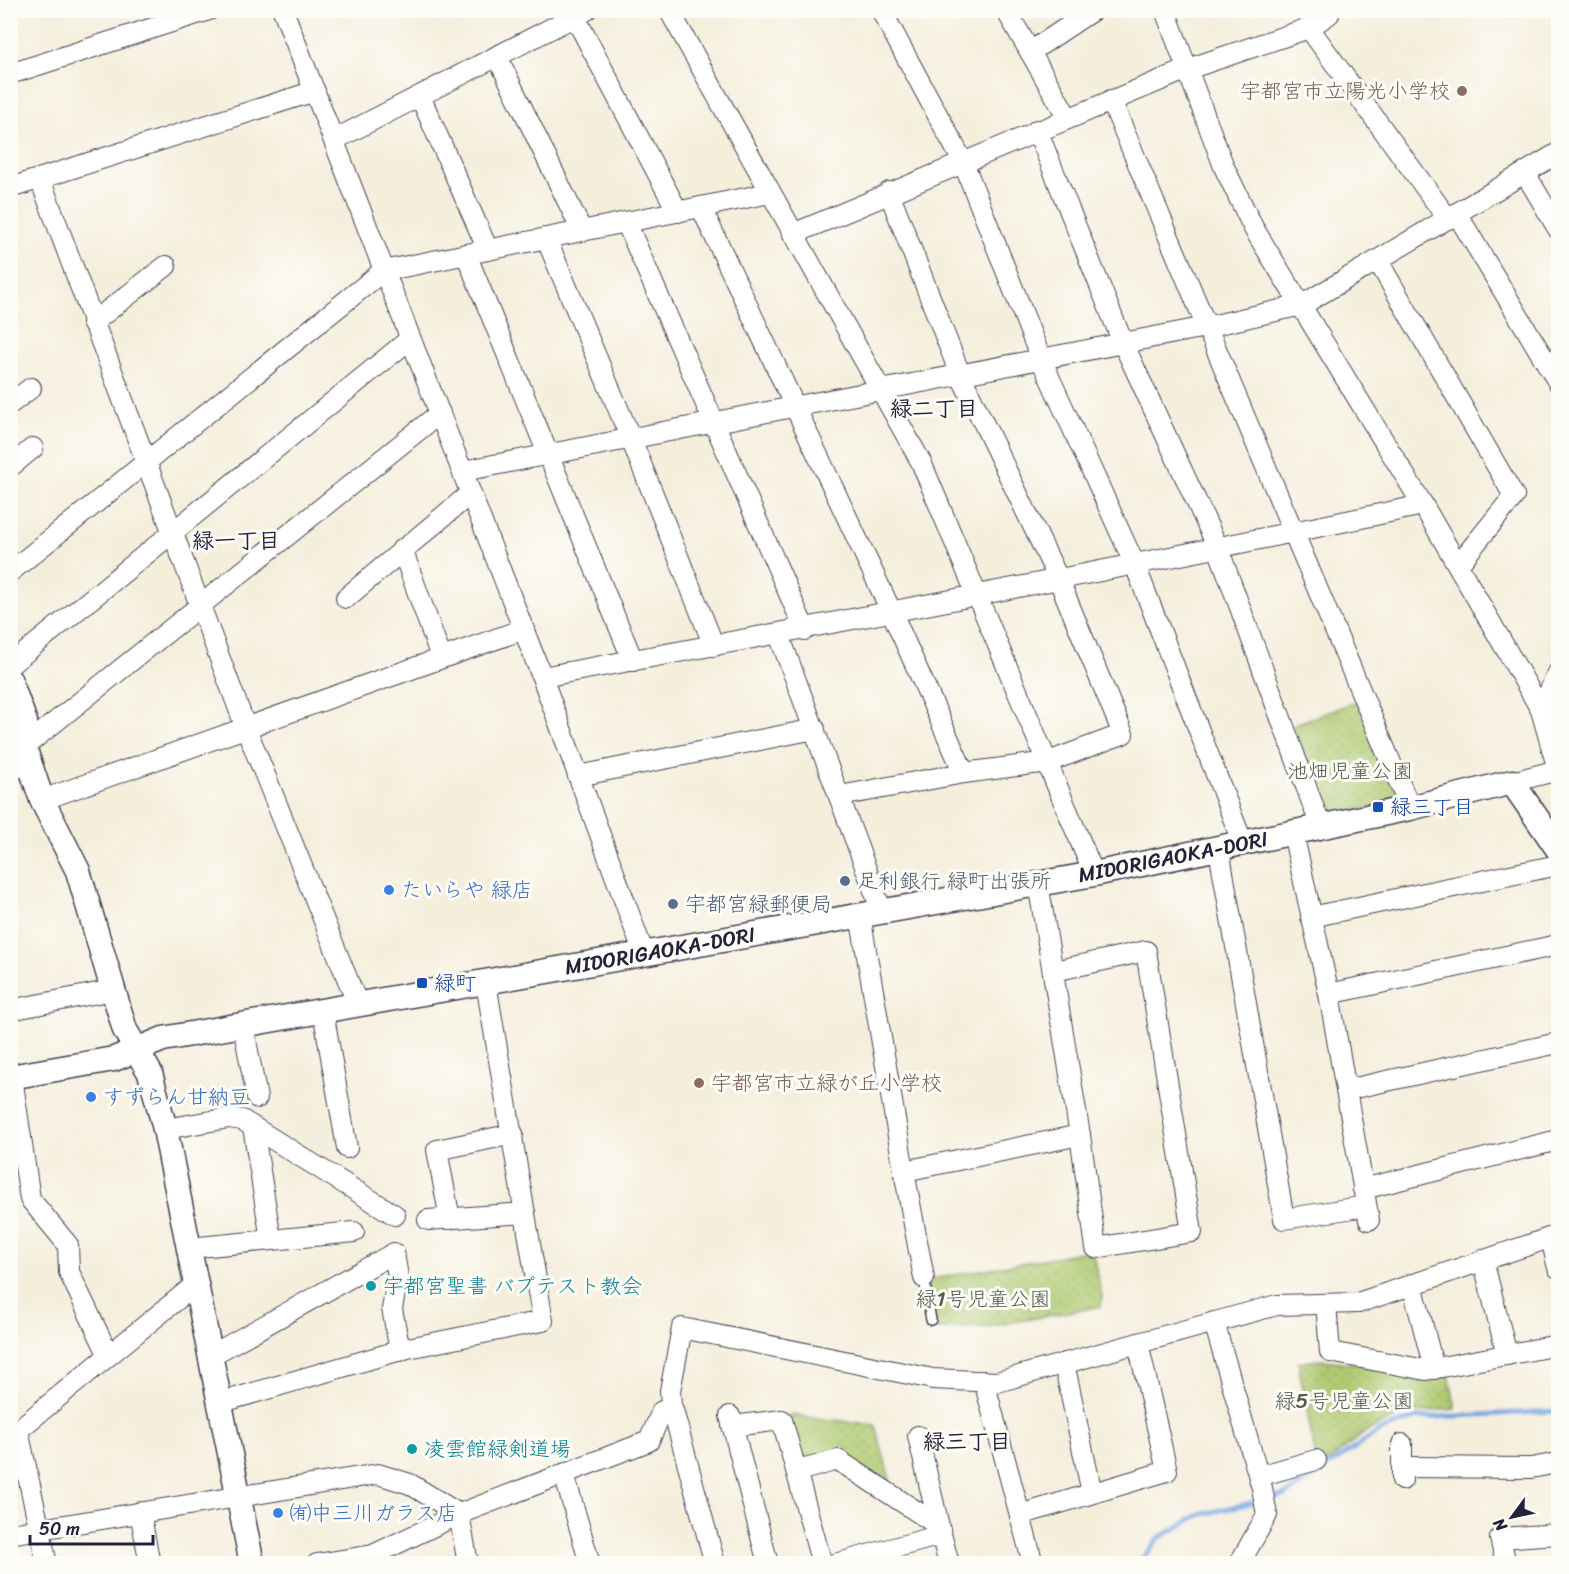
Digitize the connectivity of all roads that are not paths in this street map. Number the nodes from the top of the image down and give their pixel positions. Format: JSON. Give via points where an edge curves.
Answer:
{"nodes":[{"id":1,"x":209,"y":10,"type":"edge"},
{"id":2,"x":283,"y":10,"type":"edge"},
{"id":3,"x":669,"y":10,"type":"edge"},
{"id":4,"x":881,"y":10,"type":"edge"},
{"id":5,"x":1006,"y":10,"type":"edge"},
{"id":6,"x":1093,"y":10,"type":"edge"},
{"id":7,"x":1165,"y":10,"type":"edge"},
{"id":8,"x":1328,"y":10,"type":"edge"},
{"id":9,"x":581,"y":14,"type":"edge"},
{"id":10,"x":1309,"y":28,"type":"junction"},
{"id":11,"x":1030,"y":52,"type":"junction"},
{"id":12,"x":496,"y":57,"type":"junction"},
{"id":13,"x":1185,"y":70,"type":"junction"},
{"id":14,"x":10,"y":74,"type":"edge"},
{"id":15,"x":315,"y":91,"type":"junction"},
{"id":16,"x":420,"y":96,"type":"junction"},
{"id":17,"x":1112,"y":100,"type":"junction"},
{"id":18,"x":1068,"y":118,"type":"junction"},
{"id":19,"x":1037,"y":130,"type":"junction"},
{"id":20,"x":334,"y":140,"type":"junction"},
{"id":21,"x":1558,"y":153,"type":"edge"},
{"id":22,"x":963,"y":162,"type":"junction"},
{"id":23,"x":1525,"y":173,"type":"junction"},
{"id":24,"x":40,"y":178,"type":"junction"},
{"id":25,"x":10,"y":188,"type":"edge"},
{"id":26,"x":889,"y":192,"type":"junction"},
{"id":27,"x":770,"y":193,"type":"junction"},
{"id":28,"x":701,"y":207,"type":"junction"},
{"id":29,"x":678,"y":212,"type":"junction"},
{"id":30,"x":1453,"y":216,"type":"junction"},
{"id":31,"x":626,"y":222,"type":"junction"},
{"id":32,"x":1558,"y":230,"type":"edge"},
{"id":33,"x":582,"y":231,"type":"junction"},
{"id":34,"x":793,"y":234,"type":"junction"},
{"id":35,"x":546,"y":238,"type":"junction"},
{"id":36,"x":488,"y":250,"type":"junction"},
{"id":37,"x":466,"y":254,"type":"junction"},
{"id":38,"x":1378,"y":261,"type":"junction"},
{"id":39,"x":166,"y":266,"type":"dead end"},
{"id":40,"x":383,"y":271,"type":"junction"},
{"id":41,"x":1302,"y":305,"type":"junction"},
{"id":42,"x":92,"y":322,"type":"junction"},
{"id":43,"x":1206,"y":327,"type":"junction"},
{"id":44,"x":410,"y":339,"type":"junction"},
{"id":45,"x":1123,"y":343,"type":"junction"},
{"id":46,"x":1041,"y":359,"type":"junction"},
{"id":47,"x":960,"y":374,"type":"junction"},
{"id":48,"x":1558,"y":382,"type":"edge"},
{"id":49,"x":31,"y":388,"type":"dead end"},
{"id":50,"x":880,"y":390,"type":"junction"},
{"id":51,"x":10,"y":404,"type":"edge"},
{"id":52,"x":793,"y":407,"type":"junction"},
{"id":53,"x":440,"y":413,"type":"junction"},
{"id":54,"x":715,"y":422,"type":"junction"},
{"id":55,"x":631,"y":438,"type":"junction"},
{"id":56,"x":33,"y":448,"type":"dead end"},
{"id":57,"x":551,"y":454,"type":"junction"},
{"id":58,"x":147,"y":461,"type":"junction"},
{"id":59,"x":10,"y":467,"type":"edge"},
{"id":60,"x":463,"y":471,"type":"junction"},
{"id":61,"x":471,"y":493,"type":"junction"},
{"id":62,"x":1422,"y":505,"type":"junction"},
{"id":63,"x":1295,"y":532,"type":"junction"},
{"id":64,"x":173,"y":534,"type":"junction"},
{"id":65,"x":1218,"y":548,"type":"junction"},
{"id":66,"x":402,"y":549,"type":"junction"},
{"id":67,"x":1458,"y":565,"type":"junction"},
{"id":68,"x":1135,"y":566,"type":"junction"},
{"id":69,"x":10,"y":572,"type":"edge"},
{"id":70,"x":1058,"y":578,"type":"junction"},
{"id":71,"x":975,"y":595,"type":"junction"},
{"id":72,"x":346,"y":598,"type":"dead end"},
{"id":73,"x":200,"y":606,"type":"junction"},
{"id":74,"x":892,"y":613,"type":"junction"},
{"id":75,"x":524,"y":629,"type":"junction"},
{"id":76,"x":805,"y":630,"type":"junction"},
{"id":77,"x":779,"y":634,"type":"junction"},
{"id":78,"x":714,"y":646,"type":"junction"},
{"id":79,"x":441,"y":657,"type":"junction"},
{"id":80,"x":633,"y":661,"type":"junction"},
{"id":81,"x":10,"y":665,"type":"edge"},
{"id":82,"x":1558,"y":673,"type":"edge"},
{"id":83,"x":542,"y":677,"type":"junction"},
{"id":84,"x":10,"y":681,"type":"edge"},
{"id":85,"x":1541,"y":710,"type":"junction"},
{"id":86,"x":246,"y":728,"type":"junction"},
{"id":87,"x":815,"y":729,"type":"junction"},
{"id":88,"x":21,"y":760,"type":"edge"},
{"id":89,"x":1048,"y":762,"type":"junction"},
{"id":90,"x":1558,"y":770,"type":"edge"},
{"id":91,"x":963,"y":773,"type":"junction"},
{"id":92,"x":578,"y":776,"type":"junction"},
{"id":93,"x":1512,"y":782,"type":"junction"},
{"id":94,"x":840,"y":796,"type":"junction"},
{"id":95,"x":42,"y":800,"type":"junction"},
{"id":96,"x":1410,"y":808,"type":"junction"},
{"id":97,"x":1321,"y":827,"type":"junction"},
{"id":98,"x":1293,"y":833,"type":"junction"},
{"id":99,"x":1243,"y":844,"type":"junction"},
{"id":100,"x":1558,"y":849,"type":"edge"},
{"id":101,"x":1219,"y":850,"type":"junction"},
{"id":102,"x":1558,"y":866,"type":"edge"},
{"id":103,"x":1094,"y":874,"type":"junction"},
{"id":104,"x":1038,"y":883,"type":"junction"},
{"id":105,"x":871,"y":914,"type":"junction"},
{"id":106,"x":1311,"y":917,"type":"junction"},
{"id":107,"x":1558,"y":945,"type":"edge"},
{"id":108,"x":644,"y":954,"type":"junction"},
{"id":109,"x":1054,"y":971,"type":"junction"},
{"id":110,"x":486,"y":983,"type":"junction"},
{"id":111,"x":113,"y":990,"type":"junction"},
{"id":112,"x":1329,"y":994,"type":"junction"},
{"id":113,"x":358,"y":1005,"type":"junction"},
{"id":114,"x":10,"y":1010,"type":"edge"},
{"id":115,"x":323,"y":1011,"type":"junction"},
{"id":116,"x":243,"y":1026,"type":"junction"},
{"id":117,"x":1558,"y":1043,"type":"edge"},
{"id":118,"x":138,"y":1050,"type":"junction"},
{"id":119,"x":11,"y":1077,"type":"edge"},
{"id":120,"x":1346,"y":1090,"type":"junction"},
{"id":121,"x":257,"y":1098,"type":"dead end"},
{"id":122,"x":253,"y":1127,"type":"junction"},
{"id":123,"x":165,"y":1129,"type":"junction"},
{"id":124,"x":513,"y":1134,"type":"junction"},
{"id":125,"x":1080,"y":1135,"type":"junction"},
{"id":126,"x":1558,"y":1140,"type":"edge"},
{"id":127,"x":347,"y":1148,"type":"dead end"},
{"id":128,"x":904,"y":1171,"type":"junction"},
{"id":129,"x":19,"y":1182,"type":"edge"},
{"id":130,"x":1366,"y":1205,"type":"junction"},
{"id":131,"x":525,"y":1213,"type":"junction"},
{"id":132,"x":395,"y":1215,"type":"dead end"},
{"id":133,"x":450,"y":1219,"type":"junction"},
{"id":134,"x":428,"y":1220,"type":"dead end"},
{"id":135,"x":354,"y":1232,"type":"dead end"},
{"id":136,"x":1555,"y":1236,"type":"edge"},
{"id":137,"x":271,"y":1240,"type":"junction"},
{"id":138,"x":189,"y":1248,"type":"junction"},
{"id":139,"x":1482,"y":1260,"type":"junction"},
{"id":140,"x":1558,"y":1268,"type":"edge"},
{"id":141,"x":924,"y":1278,"type":"joint"},
{"id":142,"x":196,"y":1284,"type":"junction"},
{"id":143,"x":1412,"y":1284,"type":"junction"},
{"id":144,"x":1326,"y":1304,"type":"junction"},
{"id":145,"x":932,"y":1320,"type":"dead end"},
{"id":146,"x":1214,"y":1322,"type":"junction"},
{"id":147,"x":1138,"y":1343,"type":"junction"},
{"id":148,"x":1558,"y":1345,"type":"edge"},
{"id":149,"x":400,"y":1351,"type":"junction"},
{"id":150,"x":108,"y":1354,"type":"junction"},
{"id":151,"x":1507,"y":1355,"type":"junction"},
{"id":152,"x":210,"y":1356,"type":"junction"},
{"id":153,"x":1064,"y":1363,"type":"junction"},
{"id":154,"x":1434,"y":1369,"type":"junction"},
{"id":155,"x":984,"y":1381,"type":"junction"},
{"id":156,"x":219,"y":1402,"type":"junction"},
{"id":157,"x":669,"y":1409,"type":"junction"},
{"id":158,"x":14,"y":1433,"type":"edge"},
{"id":159,"x":918,"y":1436,"type":"dead end"},
{"id":160,"x":1402,"y":1444,"type":"dead end"},
{"id":161,"x":1316,"y":1460,"type":"dead end"},
{"id":162,"x":1558,"y":1463,"type":"edge"},
{"id":163,"x":798,"y":1471,"type":"junction"},
{"id":164,"x":564,"y":1474,"type":"junction"},
{"id":165,"x":1260,"y":1482,"type":"junction"},
{"id":166,"x":1092,"y":1493,"type":"junction"},
{"id":167,"x":238,"y":1496,"type":"junction"},
{"id":168,"x":140,"y":1512,"type":"junction"},
{"id":169,"x":459,"y":1514,"type":"junction"},
{"id":170,"x":1020,"y":1515,"type":"junction"},
{"id":171,"x":40,"y":1529,"type":"junction"},
{"id":172,"x":940,"y":1530,"type":"junction"},
{"id":173,"x":10,"y":1534,"type":"edge"},
{"id":174,"x":1558,"y":1534,"type":"edge"},
{"id":175,"x":43,"y":1559,"type":"edge"},
{"id":176,"x":150,"y":1563,"type":"edge"},
{"id":177,"x":252,"y":1563,"type":"edge"},
{"id":178,"x":317,"y":1563,"type":"edge"},
{"id":179,"x":468,"y":1563,"type":"edge"},
{"id":180,"x":590,"y":1563,"type":"edge"},
{"id":181,"x":715,"y":1563,"type":"edge"},
{"id":182,"x":768,"y":1563,"type":"edge"},
{"id":183,"x":822,"y":1563,"type":"edge"},
{"id":184,"x":835,"y":1563,"type":"edge"},
{"id":185,"x":949,"y":1563,"type":"edge"},
{"id":186,"x":1033,"y":1563,"type":"edge"},
{"id":187,"x":1239,"y":1563,"type":"edge"},
{"id":188,"x":1506,"y":1563,"type":"edge"}],
"edges":[{"from":1,"to":14,"type":"street"},
{"from":2,"to":15,"type":"street"},
{"from":3,"to":27,"type":"street"},
{"from":4,"to":22,"type":"street"},
{"from":5,"to":11,"type":"street"},
{"from":6,"to":11,"type":"street"},
{"from":7,"to":13,"type":"street"},
{"from":8,"to":10,"type":"street","via":[[1329,14]]},
{"from":9,"to":12,"type":"street"},
{"from":9,"to":29,"type":"street"},
{"from":10,"to":13,"type":"street"},
{"from":10,"to":30,"type":"street"},
{"from":11,"to":18,"type":"street"},
{"from":12,"to":16,"type":"street"},
{"from":12,"to":33,"type":"street"},
{"from":13,"to":17,"type":"street"},
{"from":13,"to":41,"type":"street","via":[[1254,229]]},
{"from":15,"to":20,"type":"street"},
{"from":15,"to":24,"type":"street"},
{"from":16,"to":20,"type":"street"},
{"from":16,"to":36,"type":"street"},
{"from":17,"to":18,"type":"street"},
{"from":17,"to":43,"type":"street"},
{"from":18,"to":19,"type":"street"},
{"from":19,"to":22,"type":"street"},
{"from":19,"to":45,"type":"street"},
{"from":20,"to":40,"type":"street"},
{"from":21,"to":23,"type":"street"},
{"from":22,"to":26,"type":"street"},
{"from":22,"to":46,"type":"street"},
{"from":23,"to":30,"type":"street"},
{"from":23,"to":32,"type":"street"},
{"from":24,"to":25,"type":"street"},
{"from":24,"to":42,"type":"street"},
{"from":26,"to":34,"type":"street"},
{"from":26,"to":47,"type":"street"},
{"from":27,"to":28,"type":"street"},
{"from":27,"to":34,"type":"street"},
{"from":28,"to":29,"type":"street"},
{"from":28,"to":52,"type":"street"},
{"from":29,"to":31,"type":"street"},
{"from":30,"to":38,"type":"street"},
{"from":30,"to":48,"type":"street"},
{"from":31,"to":33,"type":"street"},
{"from":31,"to":54,"type":"street"},
{"from":33,"to":35,"type":"street"},
{"from":34,"to":50,"type":"street"},
{"from":35,"to":36,"type":"street"},
{"from":35,"to":55,"type":"street"},
{"from":36,"to":37,"type":"street"},
{"from":37,"to":40,"type":"street"},
{"from":37,"to":57,"type":"street"},
{"from":38,"to":41,"type":"street"},
{"from":38,"to":67,"type":"street","via":[[1514,496]]},
{"from":39,"to":42,"type":"street"},
{"from":40,"to":44,"type":"street"},
{"from":40,"to":58,"type":"street"},
{"from":41,"to":43,"type":"street"},
{"from":41,"to":62,"type":"street"},
{"from":42,"to":58,"type":"street"},
{"from":43,"to":45,"type":"street"},
{"from":43,"to":63,"type":"street"},
{"from":44,"to":53,"type":"street"},
{"from":44,"to":64,"type":"street"},
{"from":45,"to":46,"type":"street"},
{"from":45,"to":65,"type":"street"},
{"from":46,"to":47,"type":"street"},
{"from":46,"to":68,"type":"street"},
{"from":47,"to":50,"type":"street"},
{"from":47,"to":70,"type":"street"},
{"from":49,"to":51,"type":"street"},
{"from":50,"to":52,"type":"street"},
{"from":50,"to":71,"type":"street","via":[[921,462]]},
{"from":52,"to":54,"type":"street"},
{"from":52,"to":74,"type":"street"},
{"from":53,"to":60,"type":"street"},
{"from":53,"to":73,"type":"street"},
{"from":54,"to":55,"type":"street"},
{"from":54,"to":76,"type":"street"},
{"from":55,"to":57,"type":"street"},
{"from":55,"to":78,"type":"street"},
{"from":56,"to":59,"type":"street"},
{"from":57,"to":60,"type":"street"},
{"from":57,"to":80,"type":"street"},
{"from":58,"to":64,"type":"street"},
{"from":58,"to":69,"type":"street"},
{"from":60,"to":61,"type":"street"},
{"from":61,"to":66,"type":"street"},
{"from":61,"to":75,"type":"street"},
{"from":62,"to":63,"type":"street"},
{"from":62,"to":67,"type":"street"},
{"from":63,"to":65,"type":"street"},
{"from":63,"to":96,"type":"street"},
{"from":64,"to":73,"type":"street"},
{"from":64,"to":81,"type":"street"},
{"from":65,"to":68,"type":"street"},
{"from":65,"to":97,"type":"street"},
{"from":66,"to":72,"type":"street"},
{"from":66,"to":79,"type":"street"},
{"from":67,"to":85,"type":"street"},
{"from":68,"to":70,"type":"street"},
{"from":68,"to":99,"type":"street"},
{"from":70,"to":71,"type":"street"},
{"from":70,"to":89,"type":"street","via":[[1123,734]]},
{"from":71,"to":74,"type":"street"},
{"from":71,"to":89,"type":"street"},
{"from":73,"to":86,"type":"street"},
{"from":73,"to":88,"type":"street"},
{"from":74,"to":76,"type":"street"},
{"from":74,"to":91,"type":"street"},
{"from":75,"to":79,"type":"street"},
{"from":75,"to":83,"type":"street"},
{"from":76,"to":77,"type":"street"},
{"from":77,"to":78,"type":"street"},
{"from":77,"to":87,"type":"street"},
{"from":78,"to":80,"type":"street"},
{"from":79,"to":86,"type":"street"},
{"from":80,"to":83,"type":"street"},
{"from":82,"to":85,"type":"street"},
{"from":83,"to":92,"type":"street"},
{"from":84,"to":88,"type":"street","via":[[25,722]]},
{"from":85,"to":90,"type":"street"},
{"from":86,"to":95,"type":"street"},
{"from":86,"to":113,"type":"street"},
{"from":87,"to":92,"type":"street"},
{"from":87,"to":94,"type":"street"},
{"from":88,"to":95,"type":"street"},
{"from":89,"to":91,"type":"street"},
{"from":89,"to":103,"type":"street"},
{"from":90,"to":93,"type":"street"},
{"from":91,"to":94,"type":"street"},
{"from":92,"to":108,"type":"street"},
{"from":93,"to":96,"type":"street","name":"MIDORIGAOKA-DORI"},
{"from":93,"to":100,"type":"street"},
{"from":94,"to":105,"type":"street"},
{"from":95,"to":111,"type":"street","via":[[78,871]]},
{"from":96,"to":97,"type":"street","name":"MIDORIGAOKA-DORI"},
{"from":97,"to":98,"type":"street","name":"MIDORIGAOKA-DORI"},
{"from":98,"to":99,"type":"street","name":"MIDORIGAOKA-DORI"},
{"from":98,"to":106,"type":"street"},
{"from":99,"to":101,"type":"street","name":"MIDORIGAOKA-DORI"},
{"from":101,"to":103,"type":"street","name":"MIDORIGAOKA-DORI"},
{"from":101,"to":130,"type":"street","via":[[1284,1219]]},
{"from":102,"to":106,"type":"street"},
{"from":103,"to":104,"type":"street","name":"MIDORIGAOKA-DORI"},
{"from":104,"to":105,"type":"street","name":"MIDORIGAOKA-DORI"},
{"from":104,"to":109,"type":"street"},
{"from":105,"to":108,"type":"street","name":"MIDORIGAOKA-DORI"},
{"from":105,"to":128,"type":"street"},
{"from":106,"to":112,"type":"street"},
{"from":107,"to":112,"type":"street"},
{"from":108,"to":110,"type":"street","name":"MIDORIGAOKA-DORI"},
{"from":109,"to":125,"type":"street"},
{"from":109,"to":125,"type":"street","via":[[1146,951],[1192,1233],[1096,1248]]},
{"from":110,"to":113,"type":"street","name":"MIDORIGAOKA-DORI"},
{"from":110,"to":124,"type":"street"},
{"from":111,"to":114,"type":"street"},
{"from":111,"to":118,"type":"street","via":[[125,1030]]},
{"from":112,"to":120,"type":"street"},
{"from":113,"to":115,"type":"street","name":"MIDORIGAOKA-DORI"},
{"from":115,"to":116,"type":"street","name":"MIDORIGAOKA-DORI"},
{"from":115,"to":127,"type":"street"},
{"from":116,"to":118,"type":"street","name":"MIDORIGAOKA-DORI","via":[[163,1039]]},
{"from":116,"to":121,"type":"street"},
{"from":117,"to":120,"type":"street"},
{"from":118,"to":119,"type":"street","name":"MIDORIGAOKA-DORI","via":[[114,1059]]},
{"from":118,"to":123,"type":"street","via":[[150,1073]]},
{"from":119,"to":129,"type":"street"},
{"from":120,"to":130,"type":"street"},
{"from":122,"to":123,"type":"street","via":[[229,1118]]},
{"from":122,"to":132,"type":"street"},
{"from":122,"to":137,"type":"street"},
{"from":123,"to":138,"type":"street"},
{"from":124,"to":131,"type":"street"},
{"from":124,"to":133,"type":"street","via":[[437,1150]]},
{"from":125,"to":128,"type":"street"},
{"from":126,"to":130,"type":"street"},
{"from":128,"to":141,"type":"street"},
{"from":129,"to":150,"type":"street","via":[[68,1245],[69,1272]]},
{"from":131,"to":133,"type":"street"},
{"from":131,"to":149,"type":"street","via":[[543,1321]]},
{"from":133,"to":134,"type":"street"},
{"from":135,"to":137,"type":"street"},
{"from":136,"to":139,"type":"street"},
{"from":136,"to":140,"type":"street"},
{"from":137,"to":138,"type":"street"},
{"from":138,"to":142,"type":"street"},
{"from":139,"to":143,"type":"street"},
{"from":139,"to":151,"type":"street"},
{"from":141,"to":145,"type":"lane"},
{"from":142,"to":150,"type":"street"},
{"from":142,"to":152,"type":"street"},
{"from":143,"to":144,"type":"street","via":[[1358,1303]]},
{"from":143,"to":154,"type":"street"},
{"from":144,"to":146,"type":"street","via":[[1277,1305]]},
{"from":144,"to":154,"type":"street","via":[[1330,1352]]},
{"from":146,"to":147,"type":"street"},
{"from":146,"to":165,"type":"street"},
{"from":147,"to":153,"type":"street"},
{"from":147,"to":166,"type":"street","via":[[1167,1471]]},
{"from":148,"to":151,"type":"street"},
{"from":149,"to":152,"type":"street","via":[[392,1309],[398,1277],[394,1253]]},
{"from":149,"to":156,"type":"street"},
{"from":150,"to":158,"type":"street"},
{"from":151,"to":154,"type":"street"},
{"from":152,"to":156,"type":"street"},
{"from":153,"to":155,"type":"street","via":[[997,1382]]},
{"from":153,"to":166,"type":"street"},
{"from":155,"to":157,"type":"street","via":[[933,1379],[682,1328]]},
{"from":155,"to":170,"type":"street"},
{"from":156,"to":167,"type":"street"},
{"from":157,"to":164,"type":"street","via":[[649,1441]]},
{"from":157,"to":181,"type":"street"},
{"from":158,"to":171,"type":"street"},
{"from":159,"to":172,"type":"street"},
{"from":160,"to":162,"type":"street","via":[[1402,1473],[1531,1468]]},
{"from":161,"to":165,"type":"street"},
{"from":163,"to":172,"type":"street","via":[[838,1460]]},
{"from":163,"to":182,"type":"street","via":[[782,1420],[731,1421]]},
{"from":163,"to":183,"type":"street"},
{"from":164,"to":169,"type":"street"},
{"from":164,"to":180,"type":"street"},
{"from":165,"to":187,"type":"street","via":[[1267,1515]]},
{"from":166,"to":170,"type":"street"},
{"from":167,"to":168,"type":"street"},
{"from":167,"to":169,"type":"street","via":[[378,1473],[410,1484]]},
{"from":167,"to":177,"type":"street"},
{"from":168,"to":171,"type":"street"},
{"from":168,"to":176,"type":"street"},
{"from":169,"to":178,"type":"street","via":[[373,1555]]},
{"from":169,"to":179,"type":"street"},
{"from":170,"to":186,"type":"street"},
{"from":171,"to":173,"type":"street"},
{"from":171,"to":175,"type":"street"},
{"from":172,"to":184,"type":"street"},
{"from":172,"to":185,"type":"street"},
{"from":174,"to":188,"type":"street","via":[[1500,1538]]}]}
